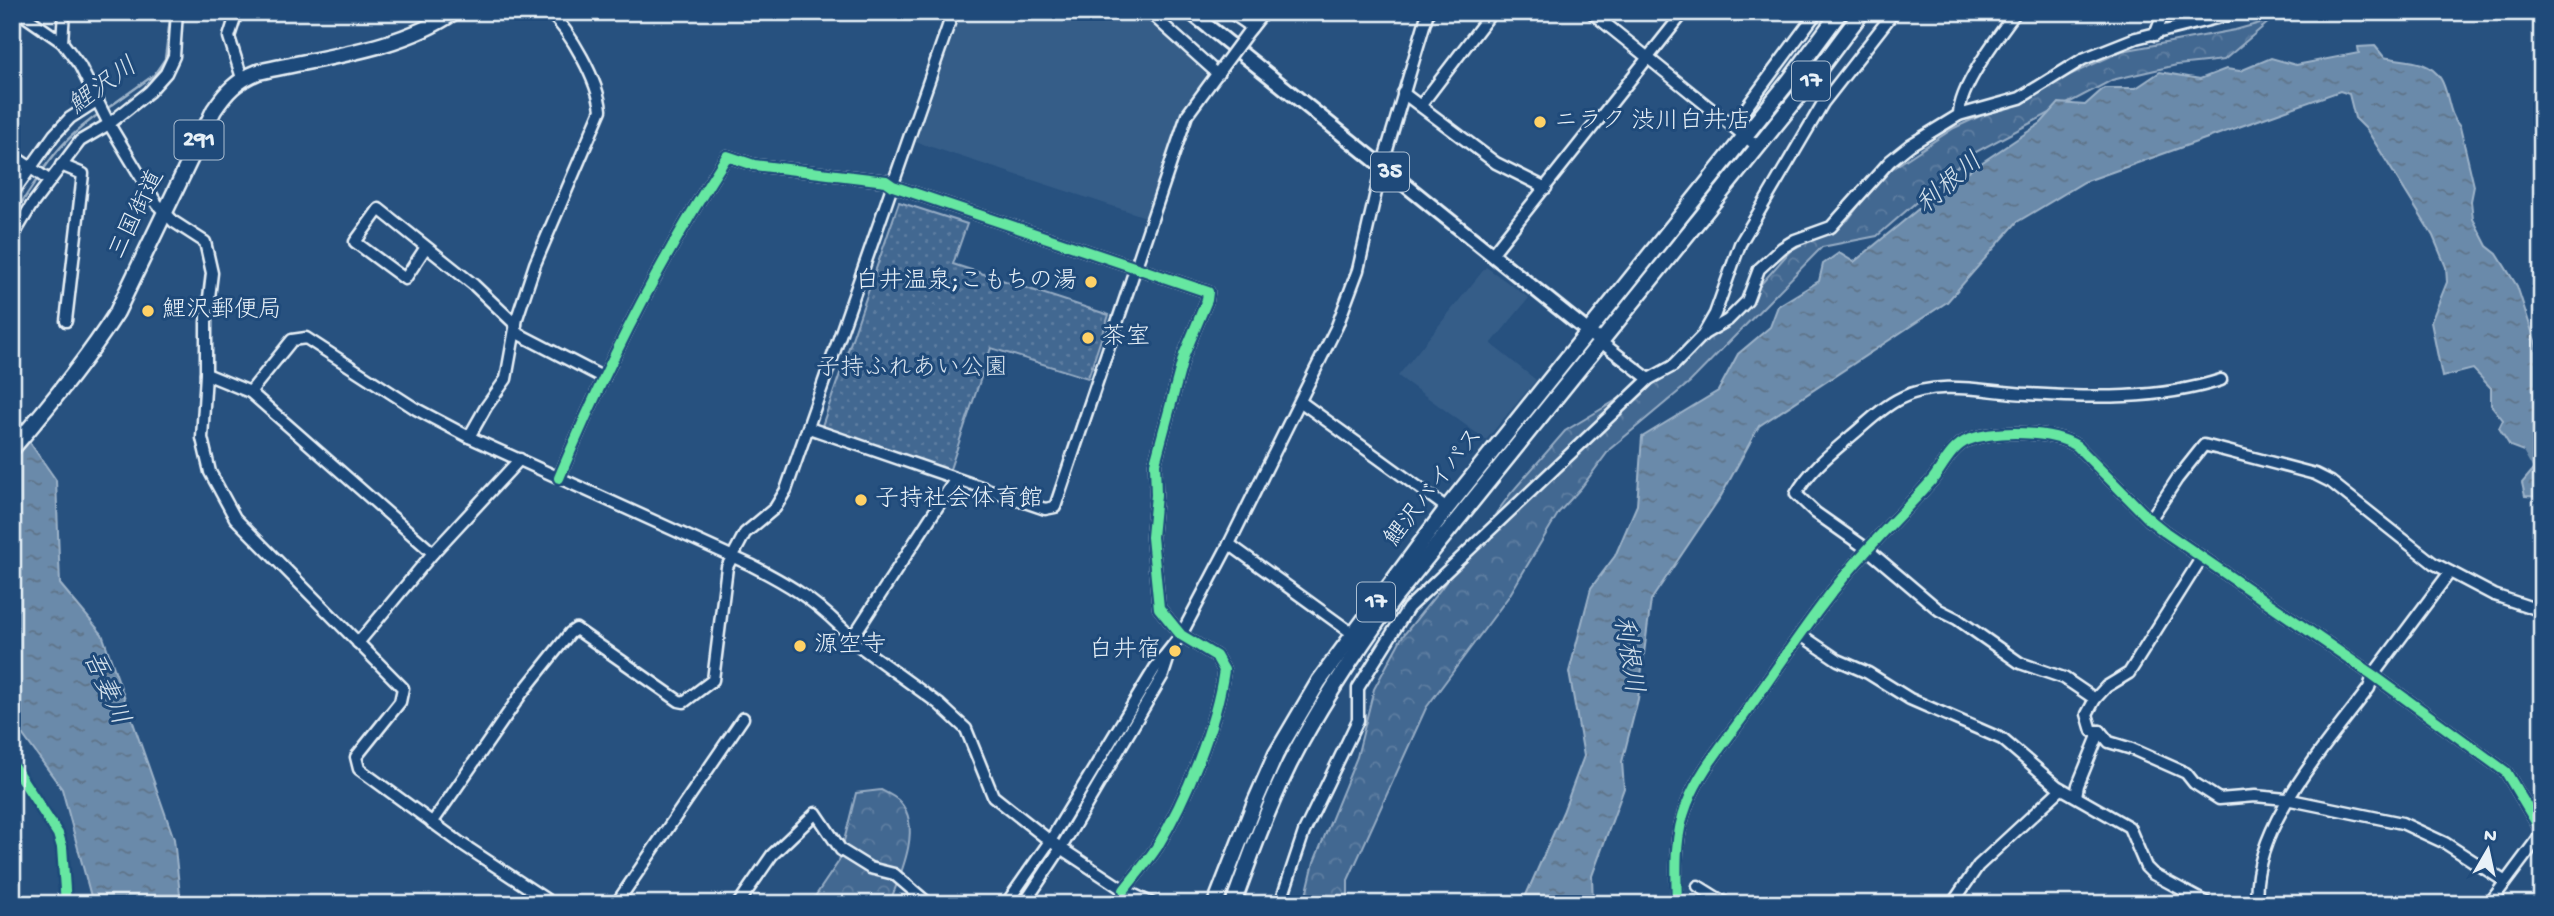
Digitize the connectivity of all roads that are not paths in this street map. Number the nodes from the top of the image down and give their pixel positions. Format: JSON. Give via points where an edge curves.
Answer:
{"nodes":[{"id":1,"x":19,"y":12,"type":"edge"},
{"id":2,"x":64,"y":12,"type":"edge"},
{"id":3,"x":177,"y":12,"type":"edge"},
{"id":4,"x":237,"y":12,"type":"edge"},
{"id":5,"x":454,"y":12,"type":"edge"},
{"id":6,"x":549,"y":12,"type":"edge"},
{"id":7,"x":953,"y":12,"type":"edge"},
{"id":8,"x":1149,"y":12,"type":"edge"},
{"id":9,"x":1190,"y":12,"type":"edge"},
{"id":10,"x":1230,"y":12,"type":"edge"},
{"id":11,"x":1264,"y":12,"type":"edge"},
{"id":12,"x":1428,"y":12,"type":"edge"},
{"id":13,"x":1492,"y":12,"type":"edge"},
{"id":14,"x":1591,"y":12,"type":"edge"},
{"id":15,"x":1684,"y":12,"type":"edge"},
{"id":16,"x":1817,"y":12,"type":"edge"},
{"id":17,"x":1840,"y":12,"type":"edge"},
{"id":18,"x":1862,"y":12,"type":"edge"},
{"id":19,"x":1894,"y":12,"type":"edge"},
{"id":20,"x":2016,"y":12,"type":"edge"},
{"id":21,"x":2164,"y":12,"type":"edge"},
{"id":22,"x":2241,"y":12,"type":"edge"},
{"id":23,"x":1250,"y":30,"type":"junction"},
{"id":24,"x":2155,"y":34,"type":"junction"},
{"id":25,"x":62,"y":42,"type":"junction"},
{"id":26,"x":1647,"y":58,"type":"junction"},
{"id":27,"x":1219,"y":72,"type":"junction"},
{"id":28,"x":242,"y":78,"type":"junction"},
{"id":29,"x":1404,"y":93,"type":"junction"},
{"id":30,"x":99,"y":100,"type":"junction"},
{"id":31,"x":1422,"y":105,"type":"junction"},
{"id":32,"x":1959,"y":116,"type":"junction"},
{"id":33,"x":108,"y":121,"type":"junction"},
{"id":34,"x":1728,"y":122,"type":"junction"},
{"id":35,"x":1745,"y":136,"type":"junction"},
{"id":36,"x":1757,"y":146,"type":"junction"},
{"id":37,"x":1386,"y":153,"type":"dead end"},
{"id":38,"x":12,"y":155,"type":"edge"},
{"id":39,"x":61,"y":165,"type":"junction"},
{"id":40,"x":32,"y":169,"type":"junction"},
{"id":41,"x":1379,"y":179,"type":"dead end"},
{"id":42,"x":47,"y":180,"type":"junction"},
{"id":43,"x":893,"y":186,"type":"junction"},
{"id":44,"x":1546,"y":188,"type":"junction"},
{"id":45,"x":12,"y":194,"type":"edge"},
{"id":46,"x":166,"y":211,"type":"junction"},
{"id":47,"x":13,"y":236,"type":"edge"},
{"id":48,"x":426,"y":247,"type":"junction"},
{"id":49,"x":1492,"y":254,"type":"junction"},
{"id":50,"x":1137,"y":267,"type":"junction"},
{"id":51,"x":66,"y":321,"type":"dead end"},
{"id":52,"x":515,"y":328,"type":"junction"},
{"id":53,"x":1589,"y":332,"type":"junction"},
{"id":54,"x":1703,"y":335,"type":"junction"},
{"id":55,"x":1601,"y":342,"type":"junction"},
{"id":56,"x":206,"y":374,"type":"junction"},
{"id":57,"x":604,"y":378,"type":"junction"},
{"id":58,"x":1649,"y":379,"type":"junction"},
{"id":59,"x":2221,"y":380,"type":"dead end"},
{"id":60,"x":250,"y":392,"type":"junction"},
{"id":61,"x":1301,"y":402,"type":"junction"},
{"id":62,"x":809,"y":428,"type":"junction"},
{"id":63,"x":469,"y":437,"type":"junction"},
{"id":64,"x":12,"y":449,"type":"edge"},
{"id":65,"x":520,"y":459,"type":"junction"},
{"id":66,"x":559,"y":478,"type":"junction"},
{"id":67,"x":955,"y":480,"type":"junction"},
{"id":68,"x":1447,"y":508,"type":"junction"},
{"id":69,"x":2150,"y":520,"type":"junction"},
{"id":70,"x":1229,"y":544,"type":"junction"},
{"id":71,"x":1867,"y":549,"type":"junction"},
{"id":72,"x":433,"y":553,"type":"junction"},
{"id":73,"x":2202,"y":557,"type":"junction"},
{"id":74,"x":731,"y":558,"type":"junction"},
{"id":75,"x":2449,"y":572,"type":"junction"},
{"id":76,"x":2542,"y":611,"type":"edge"},
{"id":77,"x":851,"y":635,"type":"junction"},
{"id":78,"x":1181,"y":635,"type":"junction"},
{"id":79,"x":1801,"y":635,"type":"junction"},
{"id":80,"x":1358,"y":637,"type":"junction"},
{"id":81,"x":358,"y":642,"type":"junction"},
{"id":82,"x":2373,"y":675,"type":"junction"},
{"id":83,"x":2095,"y":699,"type":"junction"},
{"id":84,"x":743,"y":718,"type":"dead end"},
{"id":85,"x":2100,"y":732,"type":"junction"},
{"id":86,"x":2061,"y":789,"type":"junction"},
{"id":87,"x":2077,"y":796,"type":"junction"},
{"id":88,"x":2286,"y":799,"type":"junction"},
{"id":89,"x":432,"y":823,"type":"junction"},
{"id":90,"x":2542,"y":833,"type":"edge"},
{"id":91,"x":1056,"y":845,"type":"junction"},
{"id":92,"x":2504,"y":881,"type":"junction"},
{"id":93,"x":1698,"y":886,"type":"dead end"},
{"id":94,"x":1124,"y":890,"type":"junction"},
{"id":95,"x":538,"y":900,"type":"edge"},
{"id":96,"x":2204,"y":903,"type":"edge"},
{"id":97,"x":554,"y":904,"type":"edge"},
{"id":98,"x":616,"y":904,"type":"edge"},
{"id":99,"x":738,"y":904,"type":"edge"},
{"id":100,"x":929,"y":904,"type":"edge"},
{"id":101,"x":1006,"y":904,"type":"edge"},
{"id":102,"x":1024,"y":904,"type":"edge"},
{"id":103,"x":1153,"y":904,"type":"edge"},
{"id":104,"x":1215,"y":904,"type":"edge"},
{"id":105,"x":1233,"y":904,"type":"edge"},
{"id":106,"x":1280,"y":904,"type":"edge"},
{"id":107,"x":1677,"y":904,"type":"edge"},
{"id":108,"x":1727,"y":904,"type":"edge"},
{"id":109,"x":1952,"y":904,"type":"edge"},
{"id":110,"x":2257,"y":904,"type":"edge"},
{"id":111,"x":2489,"y":904,"type":"edge"}],
"edges":[{"from":1,"to":25,"type":"street"},
{"from":2,"to":25,"type":"street"},
{"from":3,"to":33,"type":"street","via":[[174,56],[166,73],[149,92]]},
{"from":4,"to":28,"type":"street","via":[[229,37]]},
{"from":5,"to":28,"type":"highway","via":[[409,38]]},
{"from":6,"to":52,"type":"street","via":[[579,51],[601,110],[535,264]]},
{"from":7,"to":43,"type":"street"},
{"from":8,"to":27,"type":"street"},
{"from":9,"to":49,"type":"main road","number":"35"},
{"from":10,"to":23,"type":"street"},
{"from":11,"to":23,"type":"street"},
{"from":12,"to":29,"type":"street"},
{"from":13,"to":31,"type":"street"},
{"from":14,"to":26,"type":"street"},
{"from":15,"to":26,"type":"street"},
{"from":16,"to":34,"type":"street","via":[[1743,113]]},
{"from":17,"to":35,"type":"highway","name":"鯉沢バイパス","number":"17"},
{"from":18,"to":36,"type":"highway","name":"鯉沢バイパス","number":"17"},
{"from":19,"to":54,"type":"street","via":[[1816,115],[1740,244]]},
{"from":20,"to":32,"type":"street","via":[[1973,75]]},
{"from":21,"to":24,"type":"street"},
{"from":22,"to":24,"type":"street"},
{"from":23,"to":27,"type":"street","bridge":true},
{"from":24,"to":32,"type":"street","via":[[2083,59],[2020,97]]},
{"from":25,"to":30,"type":"street"},
{"from":26,"to":34,"type":"street"},
{"from":26,"to":44,"type":"street"},
{"from":27,"to":50,"type":"street","via":[[1187,115]]},
{"from":28,"to":46,"type":"highway","name":"三国街道","number":"291","via":[[214,110]]},
{"from":29,"to":31,"type":"street"},
{"from":29,"to":37,"type":"street"},
{"from":30,"to":33,"type":"street"},
{"from":30,"to":40,"type":"street","via":[[70,118]]},
{"from":31,"to":44,"type":"street","via":[[1496,163]]},
{"from":32,"to":54,"type":"street","via":[[1890,162],[1831,227],[1782,248],[1759,269],[1746,301],[1728,320]]},
{"from":33,"to":39,"type":"street","via":[[80,141]]},
{"from":33,"to":46,"type":"street","via":[[157,204]]},
{"from":34,"to":35,"type":"street"},
{"from":35,"to":36,"type":"street"},
{"from":35,"to":53,"type":"highway","name":"鯉沢バイパス","number":"17"},
{"from":36,"to":55,"type":"highway","name":"鯉沢バイパス","number":"17"},
{"from":38,"to":40,"type":"street"},
{"from":39,"to":42,"type":"street"},
{"from":39,"to":51,"type":"street","via":[[83,174]]},
{"from":40,"to":42,"type":"street"},
{"from":40,"to":45,"type":"street"},
{"from":41,"to":61,"type":"street","via":[[1358,270]]},
{"from":42,"to":47,"type":"street"},
{"from":43,"to":50,"type":"street"},
{"from":43,"to":57,"type":"street","via":[[886,181],[754,165],[727,156],[629,324]]},
{"from":43,"to":62,"type":"street"},
{"from":44,"to":49,"type":"street"},
{"from":46,"to":56,"type":"street","via":[[174,222],[205,242],[208,250],[212,273]]},
{"from":46,"to":64,"type":"highway","name":"三国街道","number":"291","via":[[117,312]]},
{"from":48,"to":48,"type":"street","via":[[379,209],[355,242],[405,279]]},
{"from":48,"to":52,"type":"street","via":[[474,285]]},
{"from":49,"to":53,"type":"main road","number":"35"},
{"from":50,"to":67,"type":"street","via":[[1055,507],[1045,509]]},
{"from":50,"to":78,"type":"street","via":[[1208,292],[1184,355],[1155,463],[1152,537],[1158,608]]},
{"from":52,"to":57,"type":"street"},
{"from":52,"to":63,"type":"street","via":[[506,379]]},
{"from":53,"to":55,"type":"main road","number":"35"},
{"from":53,"to":68,"type":"highway","name":"鯉沢バイパス","number":"17"},
{"from":54,"to":58,"type":"street","via":[[1672,366]]},
{"from":55,"to":58,"type":"street"},
{"from":55,"to":80,"type":"highway","name":"鯉沢バイパス","number":"17"},
{"from":56,"to":60,"type":"street"},
{"from":56,"to":81,"type":"street","via":[[202,438],[210,472],[235,518]]},
{"from":57,"to":66,"type":"street"},
{"from":58,"to":106,"type":"street","via":[[1408,608],[1358,688],[1358,720],[1304,832]]},
{"from":59,"to":71,"type":"street","via":[[2194,389],[2121,396],[1967,389],[1902,397],[1838,447],[1796,494]]},
{"from":60,"to":63,"type":"street","via":[[292,340],[306,338],[416,409]]},
{"from":60,"to":72,"type":"street"},
{"from":61,"to":68,"type":"street"},
{"from":61,"to":70,"type":"street"},
{"from":62,"to":67,"type":"street"},
{"from":62,"to":74,"type":"street","via":[[786,491],[775,508],[745,533]]},
{"from":63,"to":65,"type":"street"},
{"from":65,"to":66,"type":"street"},
{"from":65,"to":72,"type":"street"},
{"from":66,"to":74,"type":"street"},
{"from":67,"to":77,"type":"street"},
{"from":68,"to":80,"type":"highway","name":"鯉沢バイパス","number":"17"},
{"from":69,"to":71,"type":"street","via":[[2070,441],[1998,434],[1967,440],[1952,453]]},
{"from":69,"to":73,"type":"street"},
{"from":69,"to":75,"type":"street","via":[[2204,445],[2331,482]]},
{"from":70,"to":78,"type":"street"},
{"from":70,"to":80,"type":"street"},
{"from":71,"to":79,"type":"street"},
{"from":71,"to":83,"type":"street","via":[[1939,610],[2020,663],[2064,678]]},
{"from":72,"to":81,"type":"street"},
{"from":73,"to":82,"type":"street"},
{"from":73,"to":83,"type":"street","via":[[2129,673]]},
{"from":74,"to":77,"type":"street","via":[[796,588]]},
{"from":74,"to":89,"type":"street","via":[[713,680],[679,701],[576,629],[522,693]]},
{"from":75,"to":76,"type":"street","via":[[2494,595]]},
{"from":75,"to":82,"type":"street"},
{"from":77,"to":91,"type":"street","via":[[855,643],[966,729],[993,796]]},
{"from":78,"to":91,"type":"street","via":[[1134,700]]},
{"from":78,"to":94,"type":"street","via":[[1216,656],[1224,670],[1222,684],[1205,742],[1173,819]]},
{"from":79,"to":86,"type":"street","via":[[1910,699],[2002,739]]},
{"from":79,"to":107,"type":"street","via":[[1687,803],[1676,852]]},
{"from":80,"to":104,"type":"highway","name":"鯉沢バイパス","number":"17","via":[[1319,681],[1276,754]]},
{"from":80,"to":105,"type":"highway","name":"鯉沢バイパス","number":"17","via":[[1289,765]]},
{"from":81,"to":89,"type":"street","via":[[402,688],[403,695],[356,757],[359,769]]},
{"from":82,"to":88,"type":"street","via":[[2369,688]]},
{"from":82,"to":90,"type":"street","via":[[2506,772]]},
{"from":83,"to":85,"type":"street","via":[[2087,713],[2092,731]]},
{"from":84,"to":98,"type":"street"},
{"from":85,"to":87,"type":"street"},
{"from":85,"to":88,"type":"street","via":[[2109,742],[2186,774],[2219,799]]},
{"from":86,"to":87,"type":"street"},
{"from":86,"to":109,"type":"street","via":[[1978,866]]},
{"from":87,"to":96,"type":"street","via":[[2129,827],[2153,874]]},
{"from":88,"to":92,"type":"street","via":[[2419,829]]},
{"from":88,"to":110,"type":"street","via":[[2257,873]]},
{"from":89,"to":95,"type":"street"},
{"from":90,"to":92,"type":"street"},
{"from":91,"to":94,"type":"street"},
{"from":91,"to":101,"type":"street"},
{"from":91,"to":102,"type":"street"},
{"from":92,"to":111,"type":"street"},
{"from":93,"to":108,"type":"street"},
{"from":94,"to":103,"type":"street"},
{"from":95,"to":97,"type":"street"},
{"from":99,"to":100,"type":"street","via":[[772,855],[816,813],[841,850],[870,868],[894,874]]}]}
